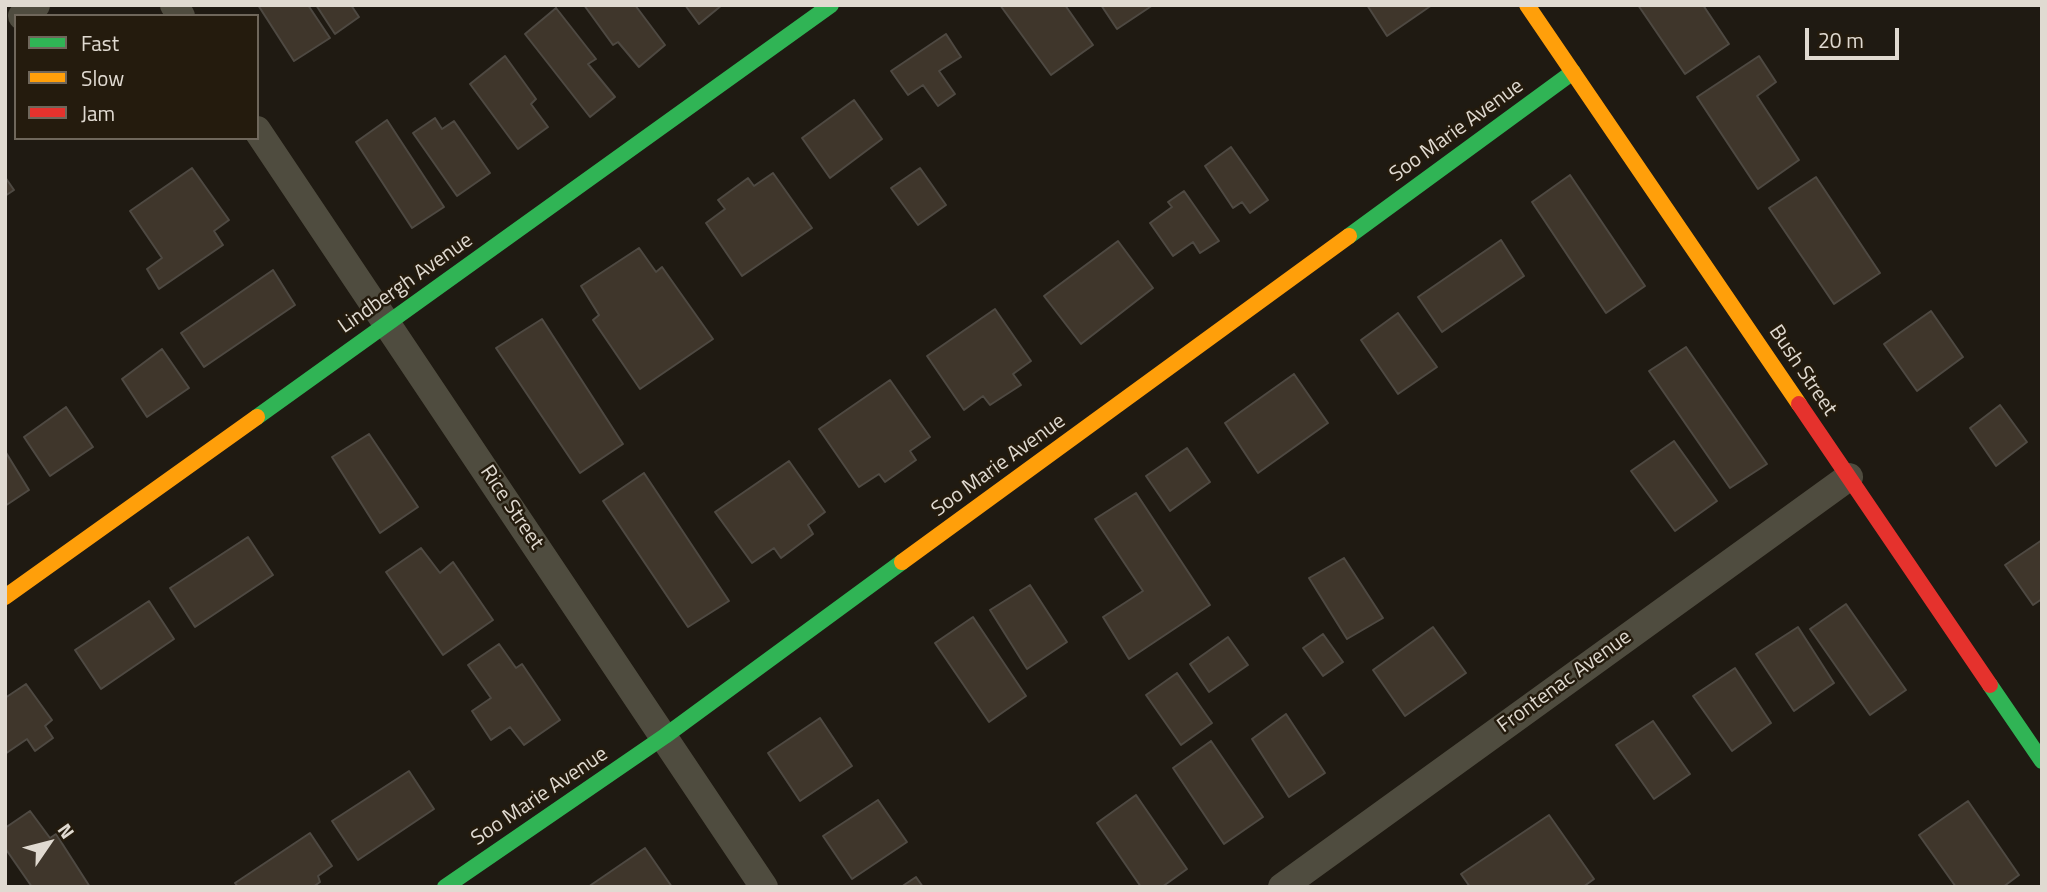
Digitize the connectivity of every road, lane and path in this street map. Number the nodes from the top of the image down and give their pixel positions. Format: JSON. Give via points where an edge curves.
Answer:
{"nodes":[{"id":1,"x":831,"y":5,"type":"edge"},
{"id":2,"x":1527,"y":5,"type":"edge"},
{"id":3,"x":1573,"y":72,"type":"junction"},
{"id":4,"x":259,"y":133,"type":"edge"},
{"id":5,"x":387,"y":324,"type":"junction"},
{"id":6,"x":1849,"y":477,"type":"junction"},
{"id":7,"x":5,"y":597,"type":"edge"},
{"id":8,"x":665,"y":736,"type":"junction"},
{"id":9,"x":2042,"y":761,"type":"edge"},
{"id":10,"x":445,"y":887,"type":"edge"},
{"id":11,"x":764,"y":887,"type":"edge"},
{"id":12,"x":1282,"y":887,"type":"edge"}],
"edges":[{"from":1,"to":5,"type":"street","name":"Lindbergh Avenue"},
{"from":2,"to":3,"type":"street","name":"Bush Street"},
{"from":3,"to":6,"type":"street","name":"Bush Street"},
{"from":3,"to":8,"type":"street","name":"Soo Marie Avenue"},
{"from":4,"to":5,"type":"street","name":"Rice Street"},
{"from":5,"to":7,"type":"street","name":"Lindbergh Avenue"},
{"from":5,"to":8,"type":"street","name":"Rice Street"},
{"from":6,"to":9,"type":"street","name":"Bush Street"},
{"from":6,"to":12,"type":"street","name":"Frontenac Avenue"},
{"from":8,"to":10,"type":"street","name":"Soo Marie Avenue"},
{"from":8,"to":11,"type":"street","name":"Rice Street"}]}
